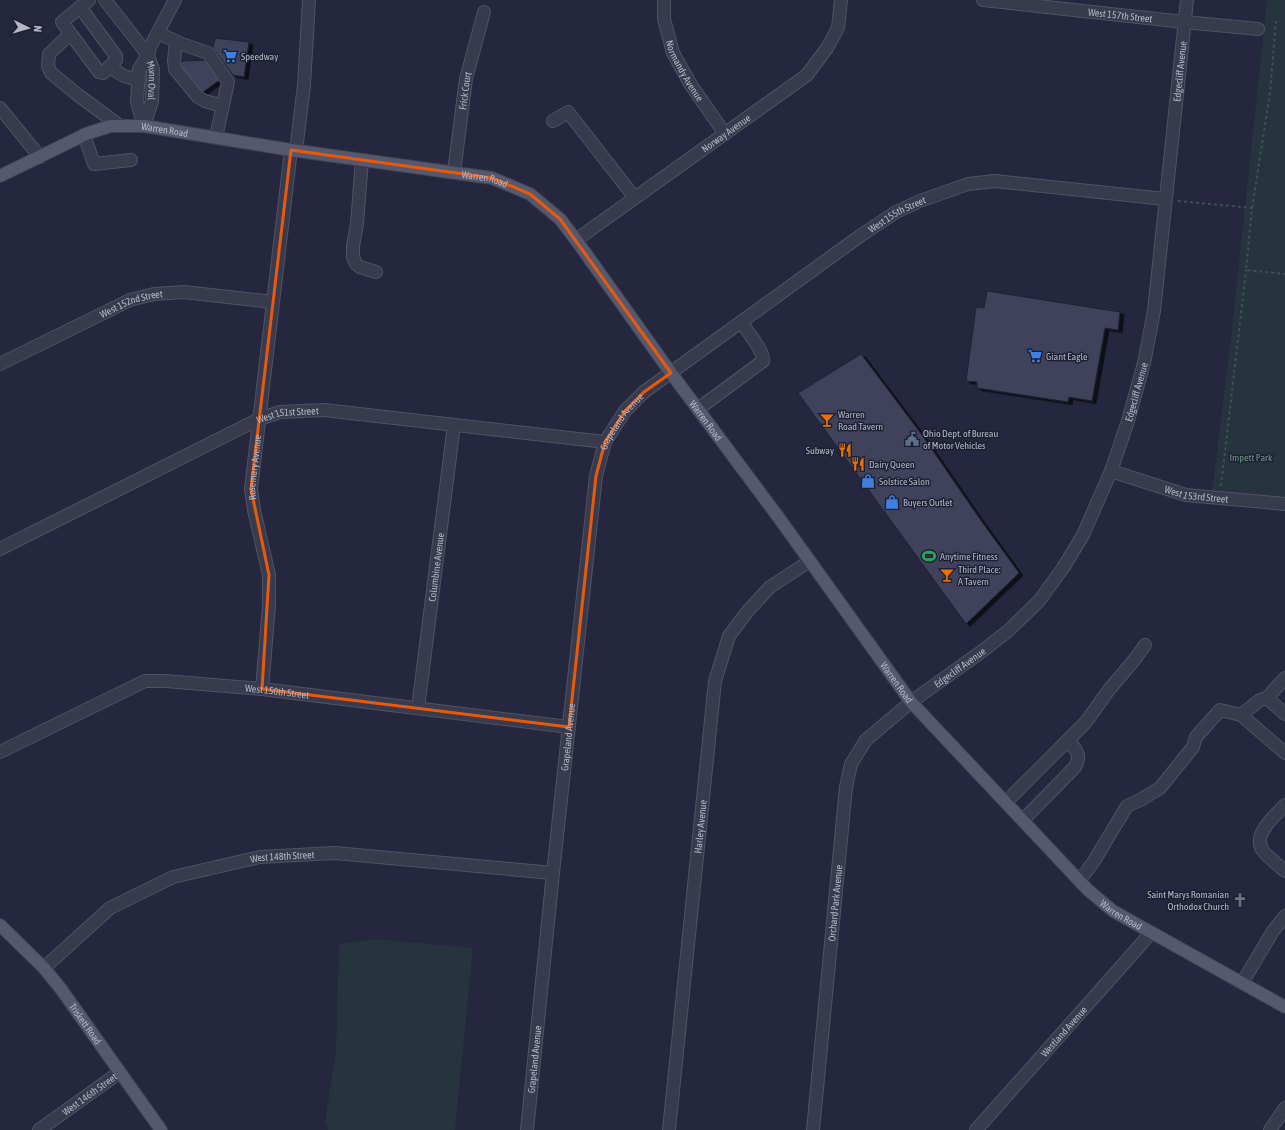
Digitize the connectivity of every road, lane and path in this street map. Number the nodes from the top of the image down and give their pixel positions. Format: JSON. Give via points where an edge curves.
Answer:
{"nodes":[{"id":1,"x":105,"y":0,"type":"edge"},
{"id":2,"x":175,"y":0,"type":"edge"},
{"id":3,"x":309,"y":0,"type":"edge"},
{"id":4,"x":664,"y":0,"type":"edge"},
{"id":5,"x":842,"y":0,"type":"edge"},
{"id":6,"x":983,"y":0,"type":"edge"},
{"id":7,"x":1187,"y":0,"type":"edge"},
{"id":8,"x":84,"y":4,"type":"edge"},
{"id":9,"x":484,"y":12,"type":"dead end"},
{"id":10,"x":1276,"y":21,"type":"dead end"},
{"id":11,"x":1184,"y":22,"type":"junction"},
{"id":12,"x":1258,"y":29,"type":"dead end"},
{"id":13,"x":158,"y":33,"type":"junction"},
{"id":14,"x":70,"y":34,"type":"junction"},
{"id":15,"x":176,"y":42,"type":"junction"},
{"id":16,"x":148,"y":55,"type":"junction"},
{"id":17,"x":109,"y":67,"type":"junction"},
{"id":18,"x":139,"y":80,"type":"junction"},
{"id":19,"x":223,"y":106,"type":"junction"},
{"id":20,"x":0,"y":108,"type":"edge"},
{"id":21,"x":553,"y":121,"type":"dead end"},
{"id":22,"x":120,"y":126,"type":"junction"},
{"id":23,"x":144,"y":126,"type":"junction"},
{"id":24,"x":725,"y":134,"type":"junction"},
{"id":25,"x":84,"y":135,"type":"junction"},
{"id":26,"x":216,"y":137,"type":"junction"},
{"id":27,"x":294,"y":150,"type":"junction"},
{"id":28,"x":40,"y":157,"type":"junction"},
{"id":29,"x":131,"y":160,"type":"dead end"},
{"id":30,"x":362,"y":160,"type":"junction"},
{"id":31,"x":454,"y":172,"type":"junction"},
{"id":32,"x":0,"y":176,"type":"edge"},
{"id":33,"x":635,"y":198,"type":"junction"},
{"id":34,"x":1170,"y":200,"type":"junction"},
{"id":35,"x":1252,"y":208,"type":"junction"},
{"id":36,"x":576,"y":240,"type":"junction"},
{"id":37,"x":1246,"y":270,"type":"junction"},
{"id":38,"x":376,"y":272,"type":"dead end"},
{"id":39,"x":1285,"y":274,"type":"edge"},
{"id":40,"x":273,"y":302,"type":"junction"},
{"id":41,"x":741,"y":322,"type":"junction"},
{"id":42,"x":0,"y":364,"type":"edge"},
{"id":43,"x":671,"y":373,"type":"junction"},
{"id":44,"x":698,"y":409,"type":"junction"},
{"id":45,"x":259,"y":419,"type":"junction"},
{"id":46,"x":454,"y":425,"type":"junction"},
{"id":47,"x":605,"y":442,"type":"junction"},
{"id":48,"x":1112,"y":471,"type":"junction"},
{"id":49,"x":1221,"y":486,"type":"dead end"},
{"id":50,"x":1285,"y":504,"type":"edge"},
{"id":51,"x":0,"y":549,"type":"edge"},
{"id":52,"x":810,"y":560,"type":"junction"},
{"id":53,"x":1145,"y":645,"type":"dead end"},
{"id":54,"x":1285,"y":678,"type":"edge"},
{"id":55,"x":262,"y":689,"type":"junction"},
{"id":56,"x":1267,"y":698,"type":"junction"},
{"id":57,"x":911,"y":702,"type":"junction"},
{"id":58,"x":418,"y":708,"type":"junction"},
{"id":59,"x":1285,"y":714,"type":"edge"},
{"id":60,"x":1241,"y":715,"type":"junction"},
{"id":61,"x":569,"y":727,"type":"junction"},
{"id":62,"x":1065,"y":744,"type":"junction"},
{"id":63,"x":0,"y":752,"type":"edge"},
{"id":64,"x":1285,"y":753,"type":"edge"},
{"id":65,"x":1006,"y":802,"type":"junction"},
{"id":66,"x":1285,"y":804,"type":"edge"},
{"id":67,"x":1022,"y":820,"type":"junction"},
{"id":68,"x":1285,"y":871,"type":"edge"},
{"id":69,"x":553,"y":873,"type":"junction"},
{"id":70,"x":1079,"y":880,"type":"junction"},
{"id":71,"x":1285,"y":916,"type":"edge"},
{"id":72,"x":0,"y":925,"type":"edge"},
{"id":73,"x":1151,"y":933,"type":"junction"},
{"id":74,"x":44,"y":968,"type":"junction"},
{"id":75,"x":1242,"y":983,"type":"junction"},
{"id":76,"x":1285,"y":1007,"type":"edge"},
{"id":77,"x":120,"y":1072,"type":"junction"},
{"id":78,"x":1285,"y":1108,"type":"edge"},
{"id":79,"x":39,"y":1130,"type":"edge"},
{"id":80,"x":161,"y":1130,"type":"edge"},
{"id":81,"x":527,"y":1130,"type":"edge"},
{"id":82,"x":669,"y":1130,"type":"edge"},
{"id":83,"x":813,"y":1130,"type":"edge"},
{"id":84,"x":976,"y":1130,"type":"edge"},
{"id":85,"x":1270,"y":1130,"type":"edge"}],
"edges":[{"from":1,"to":16,"type":"street"},
{"from":2,"to":13,"type":"street","name":"Munn Oval"},
{"from":3,"to":27,"type":"street","name":"Rosemary Avenue","via":[[304,85]]},
{"from":4,"to":24,"type":"street","name":"Normandy Avenue","via":[[664,19],[673,53],[691,85]]},
{"from":5,"to":24,"type":"street","name":"Norway Avenue","via":[[838,28],[807,75]]},
{"from":6,"to":11,"type":"street","name":"West 157th Street"},
{"from":7,"to":11,"type":"street","name":"Edgecliff Avenue"},
{"from":8,"to":14,"type":"street","via":[[62,22]]},
{"from":8,"to":17,"type":"street","via":[[116,56],[116,60]]},
{"from":9,"to":31,"type":"street","name":"Frick Court","via":[[466,79]]},
{"from":10,"to":35,"type":"path","via":[[1270,93]]},
{"from":11,"to":12,"type":"street","name":"West 157th Street"},
{"from":11,"to":34,"type":"street","name":"Edgecliff Avenue"},
{"from":13,"to":15,"type":"street"},
{"from":13,"to":16,"type":"street","name":"Munn Oval"},
{"from":14,"to":17,"type":"street","via":[[99,72]]},
{"from":14,"to":22,"type":"street","via":[[49,54],[48,66],[52,73],[78,95]]},
{"from":15,"to":19,"type":"street","via":[[175,69],[198,97]]},
{"from":15,"to":19,"type":"street","via":[[208,53],[228,82]]},
{"from":16,"to":18,"type":"street","name":"Munn Oval","via":[[139,69]]},
{"from":16,"to":23,"type":"street","name":"Munn Oval","via":[[153,70],[152,101]]},
{"from":17,"to":18,"type":"street","via":[[124,76]]},
{"from":18,"to":23,"type":"street","name":"Munn Oval","via":[[137,102]]},
{"from":19,"to":26,"type":"street"},
{"from":20,"to":28,"type":"street"},
{"from":21,"to":33,"type":"street","via":[[568,112]]},
{"from":22,"to":23,"type":"main road","name":"Warren Road"},
{"from":22,"to":25,"type":"main road","name":"Warren Road","via":[[110,126]]},
{"from":23,"to":26,"type":"main road","name":"Warren Road"},
{"from":24,"to":33,"type":"street","name":"Norway Avenue"},
{"from":25,"to":28,"type":"main road","name":"Warren Road"},
{"from":25,"to":29,"type":"street","via":[[94,164]]},
{"from":26,"to":27,"type":"main road","name":"Warren Road"},
{"from":27,"to":30,"type":"main road","name":"Warren Road"},
{"from":27,"to":40,"type":"street","name":"Rosemary Avenue"},
{"from":28,"to":32,"type":"main road","name":"Warren Road"},
{"from":30,"to":31,"type":"main road","name":"Warren Road"},
{"from":30,"to":38,"type":"street","via":[[353,257],[360,267]]},
{"from":31,"to":36,"type":"main road","name":"Warren Road","via":[[492,178],[530,194],[560,219]]},
{"from":33,"to":36,"type":"street","name":"Norway Avenue"},
{"from":34,"to":35,"type":"path"},
{"from":34,"to":41,"type":"street","name":"West 155th Street","via":[[995,181],[968,184],[896,212]]},
{"from":34,"to":48,"type":"street","name":"Edgecliff Avenue","via":[[1144,363]]},
{"from":35,"to":37,"type":"path"},
{"from":36,"to":43,"type":"main road","name":"Warren Road"},
{"from":37,"to":39,"type":"path"},
{"from":37,"to":49,"type":"path"},
{"from":40,"to":42,"type":"street","name":"West 152nd Street","via":[[184,292],[136,298]]},
{"from":40,"to":45,"type":"street","name":"Rosemary Avenue"},
{"from":41,"to":43,"type":"street","name":"West 155th Street"},
{"from":41,"to":44,"type":"street","via":[[764,357],[763,361]]},
{"from":43,"to":44,"type":"main road","name":"Warren Road"},
{"from":43,"to":47,"type":"street","name":"Grapeland Avenue","via":[[644,392],[625,411]]},
{"from":44,"to":52,"type":"main road","name":"Warren Road"},
{"from":45,"to":46,"type":"street","name":"West 151st Street","via":[[280,412],[324,410]]},
{"from":45,"to":51,"type":"street","name":"West 151st Street"},
{"from":45,"to":55,"type":"street","name":"Rosemary Avenue","via":[[251,489],[269,575]]},
{"from":46,"to":47,"type":"street","name":"West 151st Street"},
{"from":46,"to":58,"type":"street","name":"Columbine Avenue"},
{"from":47,"to":61,"type":"street","name":"Grapeland Avenue","via":[[596,476]]},
{"from":48,"to":50,"type":"street","name":"West 153rd Street","via":[[1186,495]]},
{"from":48,"to":57,"type":"street","name":"Edgecliff Avenue","via":[[1083,535],[1039,601],[1002,635]]},
{"from":52,"to":57,"type":"main road","name":"Warren Road"},
{"from":52,"to":82,"type":"street","name":"Harley Avenue","via":[[770,587],[747,612],[730,636],[715,681]]},
{"from":53,"to":62,"type":"street","via":[[1086,722]]},
{"from":54,"to":56,"type":"street"},
{"from":55,"to":58,"type":"street","name":"West 150th Street"},
{"from":55,"to":63,"type":"street","name":"West 150th Street","via":[[165,680],[145,681]]},
{"from":56,"to":59,"type":"street"},
{"from":56,"to":60,"type":"street","via":[[1260,700]]},
{"from":57,"to":65,"type":"main road","name":"Warren Road"},
{"from":57,"to":83,"type":"street","name":"Orchard Park Avenue","via":[[866,740],[851,764],[846,787]]},
{"from":58,"to":61,"type":"street","name":"West 150th Street"},
{"from":60,"to":64,"type":"street"},
{"from":60,"to":70,"type":"street","via":[[1220,710],[1196,737],[1193,747],[1160,788],[1127,806],[1094,861]]},
{"from":61,"to":69,"type":"street","name":"Grapeland Avenue"},
{"from":62,"to":65,"type":"street"},
{"from":62,"to":67,"type":"street","via":[[1073,746],[1079,754],[1075,767]]},
{"from":65,"to":67,"type":"main road","name":"Warren Road"},
{"from":66,"to":68,"type":"street","via":[[1262,831],[1260,845]]},
{"from":67,"to":70,"type":"main road","name":"Warren Road"},
{"from":69,"to":74,"type":"street","name":"West 148th Street","via":[[335,852],[260,857],[173,878],[110,908]]},
{"from":69,"to":81,"type":"street","name":"Grapeland Avenue"},
{"from":70,"to":73,"type":"main road","name":"Warren Road","via":[[1113,911]]},
{"from":71,"to":75,"type":"street"},
{"from":72,"to":74,"type":"main road","name":"Triskett Road"},
{"from":73,"to":75,"type":"main road","name":"Warren Road"},
{"from":73,"to":84,"type":"street","name":"Westland Avenue"},
{"from":74,"to":77,"type":"main road","name":"Triskett Road"},
{"from":75,"to":76,"type":"main road","name":"Warren Road"},
{"from":77,"to":79,"type":"street","name":"West 146th Street"},
{"from":77,"to":80,"type":"main road","name":"Triskett Road"},
{"from":78,"to":85,"type":"street"}]}
